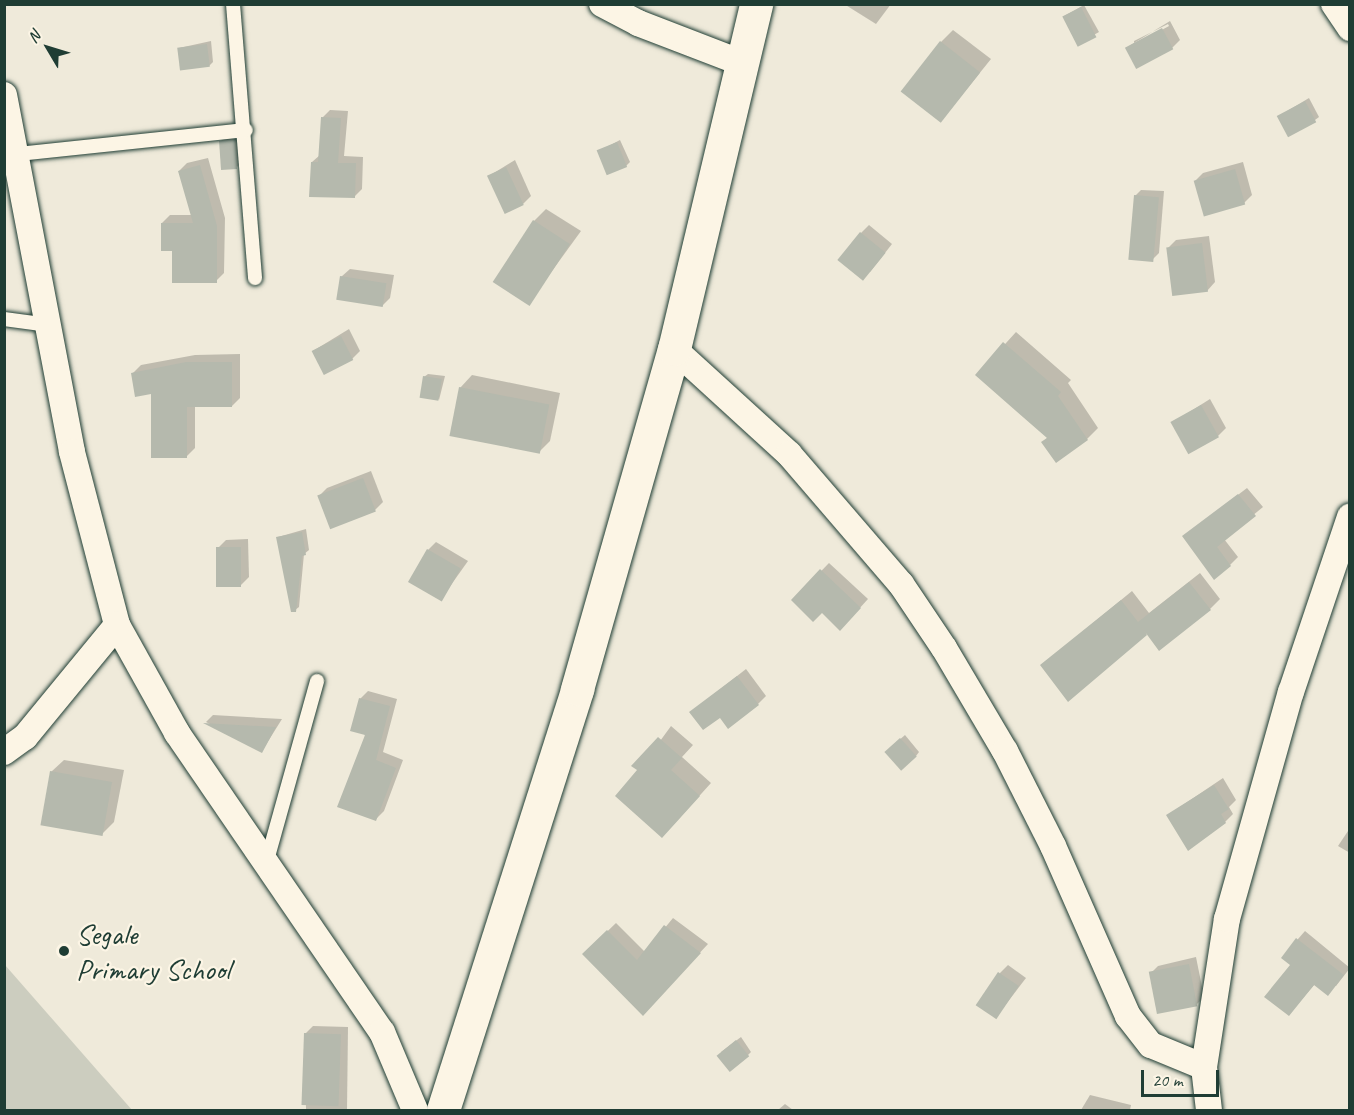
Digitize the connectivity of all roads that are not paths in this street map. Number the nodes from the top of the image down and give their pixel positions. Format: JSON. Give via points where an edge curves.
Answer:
{"nodes":[{"id":1,"x":233,"y":4,"type":"edge"},
{"id":2,"x":602,"y":4,"type":"edge"},
{"id":3,"x":756,"y":4,"type":"edge"},
{"id":4,"x":1334,"y":4,"type":"edge"},
{"id":5,"x":1350,"y":28,"type":"edge"},
{"id":6,"x":742,"y":63,"type":"junction"},
{"id":7,"x":4,"y":95,"type":"edge"},
{"id":8,"x":246,"y":130,"type":"junction"},
{"id":9,"x":18,"y":154,"type":"junction"},
{"id":10,"x":255,"y":278,"type":"dead end"},
{"id":11,"x":4,"y":319,"type":"edge"},
{"id":12,"x":49,"y":325,"type":"junction"},
{"id":13,"x":674,"y":348,"type":"junction"},
{"id":14,"x":1350,"y":517,"type":"edge"},
{"id":15,"x":117,"y":625,"type":"junction"},
{"id":16,"x":317,"y":681,"type":"dead end"},
{"id":17,"x":4,"y":752,"type":"edge"},
{"id":18,"x":266,"y":864,"type":"junction"},
{"id":19,"x":1204,"y":1067,"type":"junction"},
{"id":20,"x":414,"y":1110,"type":"edge"},
{"id":21,"x":443,"y":1110,"type":"edge"},
{"id":22,"x":1209,"y":1110,"type":"edge"}],
"edges":[{"from":1,"to":8,"type":"lane"},
{"from":2,"to":6,"type":"street","via":[[638,23]]},
{"from":3,"to":6,"type":"street"},
{"from":4,"to":5,"type":"street"},
{"from":6,"to":13,"type":"street"},
{"from":7,"to":9,"type":"street"},
{"from":8,"to":9,"type":"lane"},
{"from":8,"to":10,"type":"lane"},
{"from":9,"to":12,"type":"street"},
{"from":11,"to":12,"type":"lane"},
{"from":12,"to":15,"type":"street","via":[[72,452]]},
{"from":13,"to":19,"type":"street","via":[[789,454],[901,584],[945,648],[1005,751],[1053,846],[1128,1016],[1151,1045]]},
{"from":13,"to":21,"type":"street","via":[[577,689]]},
{"from":14,"to":19,"type":"street","via":[[1291,692],[1227,918]]},
{"from":15,"to":17,"type":"street","via":[[25,736]]},
{"from":15,"to":18,"type":"street","via":[[177,733]]},
{"from":16,"to":18,"type":"lane"},
{"from":18,"to":20,"type":"street","via":[[382,1032]]},
{"from":19,"to":22,"type":"street"}]}
